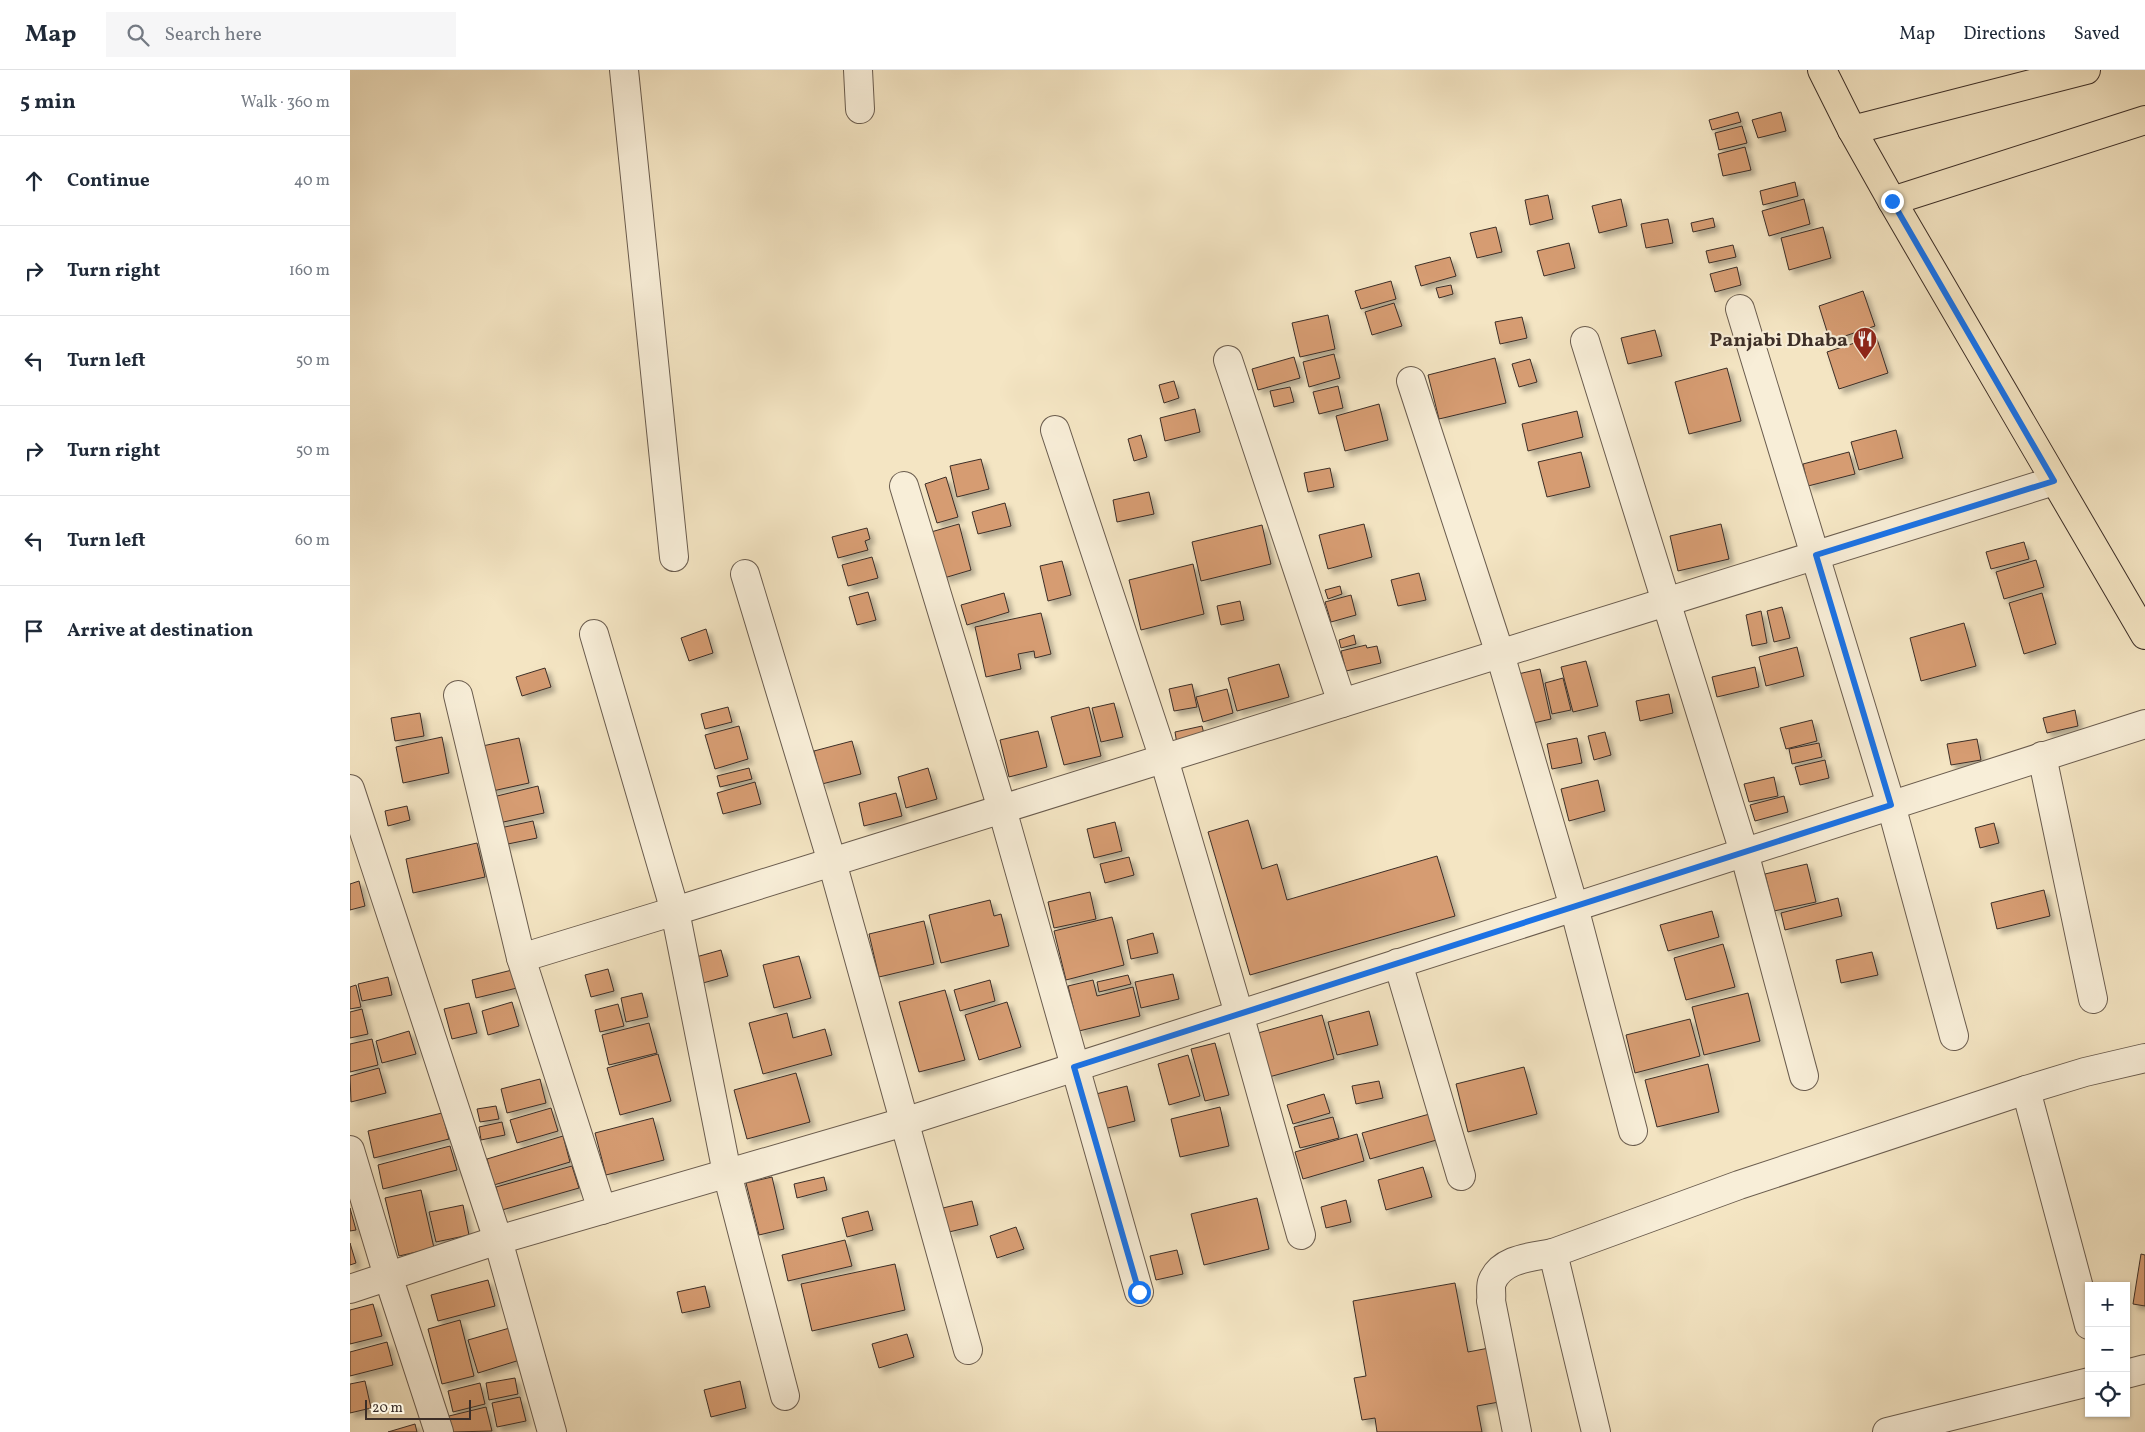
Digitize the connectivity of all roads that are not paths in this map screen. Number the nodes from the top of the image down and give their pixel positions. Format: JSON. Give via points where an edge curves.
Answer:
{"nodes":[{"id":1,"x":624,"y":70,"type":"edge"},
{"id":2,"x":858,"y":70,"type":"edge"},
{"id":3,"x":1822,"y":70,"type":"edge"},
{"id":4,"x":2086,"y":70,"type":"edge"},
{"id":5,"x":860,"y":109,"type":"dead end"},
{"id":6,"x":2145,"y":120,"type":"edge"},
{"id":7,"x":1852,"y":130,"type":"junction"},
{"id":8,"x":1892,"y":201,"type":"junction"},
{"id":9,"x":1740,"y":309,"type":"dead end"},
{"id":10,"x":1585,"y":341,"type":"dead end"},
{"id":11,"x":1228,"y":360,"type":"dead end"},
{"id":12,"x":1411,"y":381,"type":"dead end"},
{"id":13,"x":1055,"y":430,"type":"dead end"},
{"id":14,"x":2054,"y":481,"type":"junction"},
{"id":15,"x":904,"y":486,"type":"dead end"},
{"id":16,"x":1816,"y":555,"type":"junction"},
{"id":17,"x":674,"y":557,"type":"dead end"},
{"id":18,"x":745,"y":574,"type":"dead end"},
{"id":19,"x":1666,"y":602,"type":"junction"},
{"id":20,"x":594,"y":634,"type":"dead end"},
{"id":21,"x":2145,"y":636,"type":"edge"},
{"id":22,"x":1500,"y":654,"type":"junction"},
{"id":23,"x":458,"y":695,"type":"dead end"},
{"id":24,"x":1342,"y":703,"type":"junction"},
{"id":25,"x":2145,"y":724,"type":"edge"},
{"id":26,"x":2042,"y":756,"type":"junction"},
{"id":27,"x":1164,"y":759,"type":"junction"},
{"id":28,"x":350,"y":789,"type":"edge"},
{"id":29,"x":1891,"y":805,"type":"junction"},
{"id":30,"x":1002,"y":809,"type":"junction"},
{"id":31,"x":1744,"y":852,"type":"junction"},
{"id":32,"x":832,"y":862,"type":"junction"},
{"id":33,"x":1574,"y":907,"type":"junction"},
{"id":34,"x":674,"y":911,"type":"junction"},
{"id":35,"x":521,"y":958,"type":"junction"},
{"id":36,"x":1398,"y":963,"type":"junction"},
{"id":37,"x":2093,"y":999,"type":"dead end"},
{"id":38,"x":1240,"y":1014,"type":"junction"},
{"id":39,"x":1954,"y":1036,"type":"dead end"},
{"id":40,"x":2145,"y":1058,"type":"edge"},
{"id":41,"x":1074,"y":1067,"type":"junction"},
{"id":42,"x":1804,"y":1076,"type":"dead end"},
{"id":43,"x":2026,"y":1090,"type":"junction"},
{"id":44,"x":904,"y":1122,"type":"junction"},
{"id":45,"x":1633,"y":1132,"type":"dead end"},
{"id":46,"x":350,"y":1150,"type":"edge"},
{"id":47,"x":727,"y":1173,"type":"junction"},
{"id":48,"x":1461,"y":1176,"type":"dead end"},
{"id":49,"x":602,"y":1210,"type":"junction"},
{"id":50,"x":1301,"y":1235,"type":"dead end"},
{"id":51,"x":498,"y":1240,"type":"junction"},
{"id":52,"x":1553,"y":1253,"type":"junction"},
{"id":53,"x":388,"y":1276,"type":"junction"},
{"id":54,"x":350,"y":1289,"type":"edge"},
{"id":55,"x":1139,"y":1292,"type":"dead end"},
{"id":56,"x":2085,"y":1311,"type":"edge"},
{"id":57,"x":968,"y":1350,"type":"dead end"},
{"id":58,"x":2145,"y":1369,"type":"edge"},
{"id":59,"x":2130,"y":1373,"type":"edge"},
{"id":60,"x":2085,"y":1383,"type":"edge"},
{"id":61,"x":785,"y":1396,"type":"dead end"},
{"id":62,"x":438,"y":1432,"type":"edge"},
{"id":63,"x":552,"y":1432,"type":"edge"},
{"id":64,"x":1518,"y":1432,"type":"edge"},
{"id":65,"x":1596,"y":1432,"type":"edge"},
{"id":66,"x":1887,"y":1432,"type":"edge"}],
"edges":[{"from":1,"to":17,"type":"street"},
{"from":2,"to":5,"type":"street"},
{"from":3,"to":7,"type":"main road"},
{"from":4,"to":7,"type":"main road"},
{"from":6,"to":8,"type":"main road"},
{"from":7,"to":8,"type":"main road"},
{"from":8,"to":14,"type":"main road"},
{"from":9,"to":16,"type":"street"},
{"from":10,"to":19,"type":"street"},
{"from":11,"to":24,"type":"street"},
{"from":12,"to":22,"type":"street"},
{"from":13,"to":27,"type":"street"},
{"from":14,"to":16,"type":"street"},
{"from":14,"to":21,"type":"main road"},
{"from":15,"to":30,"type":"street"},
{"from":16,"to":19,"type":"street"},
{"from":16,"to":29,"type":"street"},
{"from":18,"to":32,"type":"street"},
{"from":19,"to":22,"type":"street"},
{"from":19,"to":31,"type":"street"},
{"from":20,"to":34,"type":"street"},
{"from":22,"to":24,"type":"street"},
{"from":22,"to":33,"type":"street"},
{"from":23,"to":35,"type":"street"},
{"from":24,"to":27,"type":"street"},
{"from":25,"to":26,"type":"street"},
{"from":26,"to":29,"type":"street"},
{"from":26,"to":37,"type":"street"},
{"from":27,"to":30,"type":"street"},
{"from":27,"to":38,"type":"street"},
{"from":28,"to":51,"type":"street"},
{"from":29,"to":31,"type":"street"},
{"from":29,"to":39,"type":"street"},
{"from":30,"to":32,"type":"street"},
{"from":30,"to":41,"type":"street"},
{"from":31,"to":33,"type":"street"},
{"from":31,"to":42,"type":"street"},
{"from":32,"to":34,"type":"street"},
{"from":32,"to":44,"type":"street"},
{"from":33,"to":36,"type":"street"},
{"from":33,"to":45,"type":"street"},
{"from":34,"to":35,"type":"street"},
{"from":34,"to":47,"type":"street"},
{"from":35,"to":49,"type":"street"},
{"from":36,"to":38,"type":"street"},
{"from":36,"to":48,"type":"street"},
{"from":38,"to":41,"type":"street"},
{"from":38,"to":50,"type":"street"},
{"from":40,"to":43,"type":"street"},
{"from":41,"to":44,"type":"street"},
{"from":41,"to":55,"type":"street"},
{"from":43,"to":52,"type":"street","via":[[1739,1185]]},
{"from":43,"to":56,"type":"street"},
{"from":44,"to":47,"type":"street"},
{"from":44,"to":57,"type":"street"},
{"from":46,"to":53,"type":"street"},
{"from":47,"to":49,"type":"street"},
{"from":47,"to":61,"type":"street"},
{"from":49,"to":51,"type":"street"},
{"from":51,"to":53,"type":"street"},
{"from":51,"to":63,"type":"street"},
{"from":52,"to":64,"type":"street","via":[[1504,1266],[1492,1282],[1491,1301]]},
{"from":52,"to":65,"type":"street"},
{"from":53,"to":54,"type":"street"},
{"from":53,"to":62,"type":"street"},
{"from":58,"to":59,"type":"street"},
{"from":60,"to":66,"type":"street"}]}
